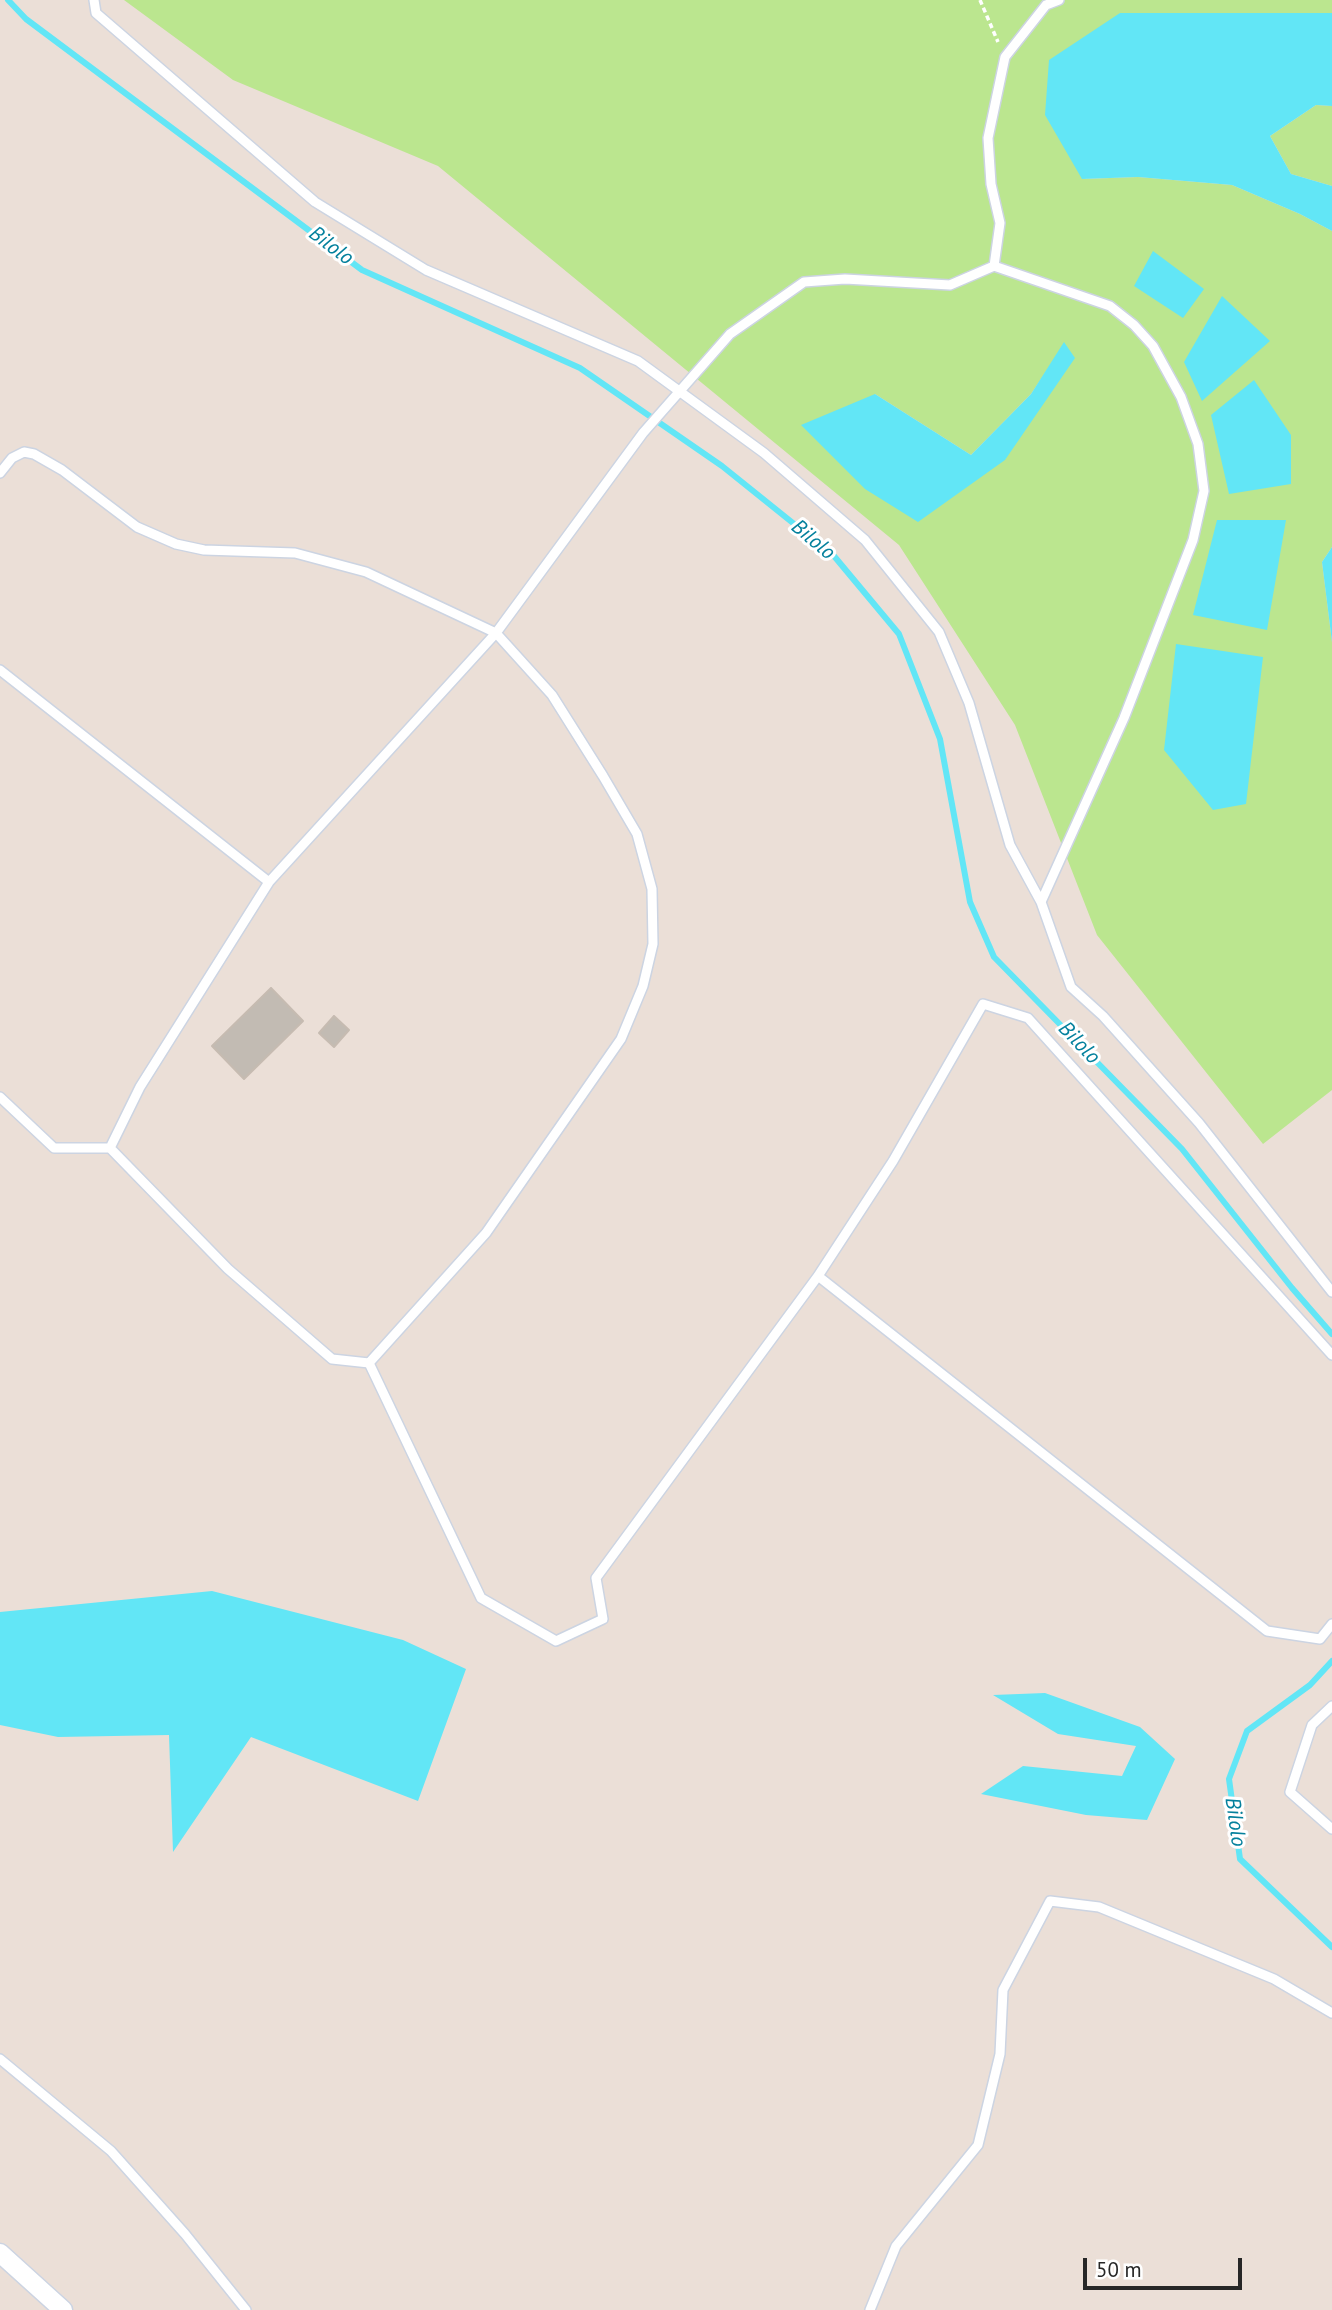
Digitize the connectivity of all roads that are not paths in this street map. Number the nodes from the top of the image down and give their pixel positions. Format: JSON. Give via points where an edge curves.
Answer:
{"nodes":[{"id":1,"x":94,"y":0,"type":"edge"},
{"id":2,"x":1059,"y":0,"type":"edge"},
{"id":3,"x":994,"y":266,"type":"junction"},
{"id":4,"x":680,"y":391,"type":"junction"},
{"id":5,"x":0,"y":473,"type":"edge"},
{"id":6,"x":496,"y":633,"type":"junction"},
{"id":7,"x":0,"y":670,"type":"edge"},
{"id":8,"x":269,"y":882,"type":"junction"},
{"id":9,"x":1041,"y":902,"type":"junction"},
{"id":10,"x":0,"y":1097,"type":"edge"},
{"id":11,"x":110,"y":1148,"type":"junction"},
{"id":12,"x":818,"y":1276,"type":"junction"},
{"id":13,"x":1332,"y":1292,"type":"edge"},
{"id":14,"x":1332,"y":1355,"type":"edge"},
{"id":15,"x":369,"y":1363,"type":"junction"},
{"id":16,"x":1332,"y":1624,"type":"edge"},
{"id":17,"x":1332,"y":1706,"type":"edge"},
{"id":18,"x":1332,"y":1829,"type":"edge"},
{"id":19,"x":1332,"y":2013,"type":"edge"},
{"id":20,"x":0,"y":2059,"type":"edge"},
{"id":21,"x":0,"y":2253,"type":"edge"},
{"id":22,"x":63,"y":2310,"type":"edge"},
{"id":23,"x":246,"y":2310,"type":"edge"},
{"id":24,"x":870,"y":2310,"type":"edge"}],
"edges":[{"from":1,"to":4,"type":"lane","via":[[96,13],[315,201],[426,270],[638,361]]},
{"from":2,"to":3,"type":"lane","via":[[1046,5],[1005,57],[988,138],[999,223]]},
{"from":3,"to":4,"type":"lane","via":[[950,285],[845,279],[804,282],[730,334]]},
{"from":3,"to":9,"type":"lane","via":[[1110,306],[1134,325],[1153,346],[1181,397],[1198,444],[1203,491],[1193,540],[1129,705]]},
{"from":4,"to":6,"type":"lane","via":[[643,433]]},
{"from":4,"to":9,"type":"lane","via":[[764,453],[865,540],[939,632],[969,703],[1010,845]]},
{"from":5,"to":6,"type":"lane","via":[[12,458],[23,452],[34,454],[136,527],[176,544],[204,550],[295,553],[366,572]]},
{"from":6,"to":8,"type":"lane"},
{"from":6,"to":15,"type":"lane","via":[[552,695],[637,834],[652,889],[653,944],[643,986],[621,1039],[486,1233]]},
{"from":7,"to":8,"type":"lane"},
{"from":8,"to":11,"type":"lane","via":[[140,1087]]},
{"from":9,"to":13,"type":"lane","via":[[1071,987],[1199,1123]]},
{"from":10,"to":11,"type":"lane","via":[[54,1148]]},
{"from":11,"to":15,"type":"lane","via":[[228,1269],[332,1359]]},
{"from":12,"to":14,"type":"lane","via":[[893,1161],[983,1004],[1028,1018]]},
{"from":12,"to":15,"type":"lane","via":[[596,1577],[603,1619],[556,1641],[481,1598]]},
{"from":12,"to":16,"type":"lane","via":[[1267,1632],[1320,1639]]},
{"from":17,"to":18,"type":"lane","via":[[1312,1726],[1290,1792]]},
{"from":19,"to":24,"type":"lane","via":[[1274,1979],[1099,1907],[1050,1901],[1003,1990],[1000,2054],[978,2145],[896,2246]]},
{"from":20,"to":23,"type":"lane","via":[[111,2151]]},
{"from":21,"to":22,"type":"street"}]}
